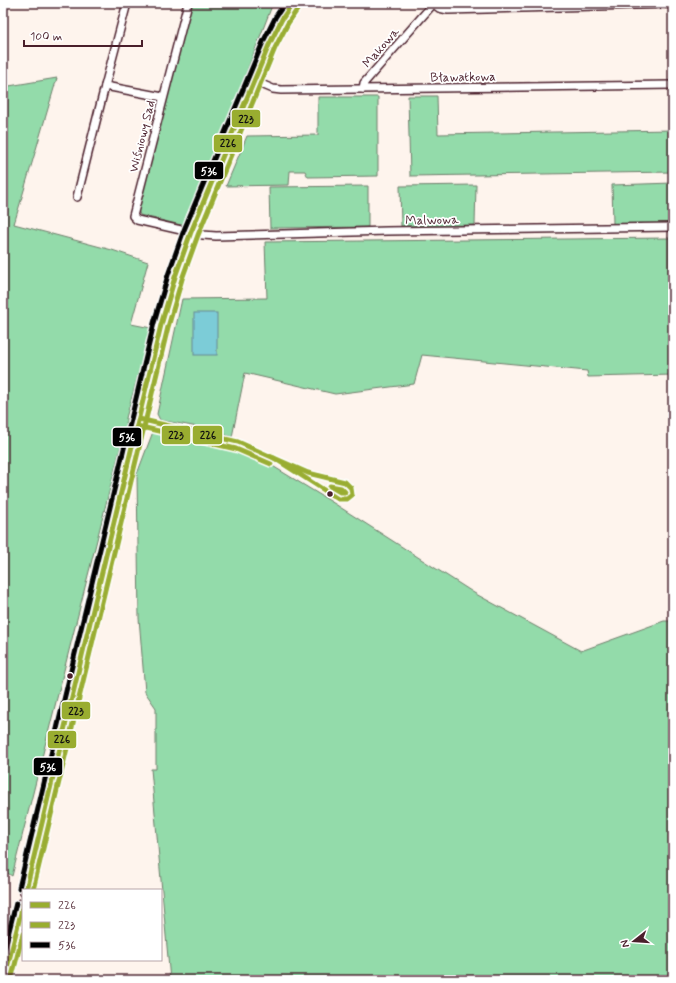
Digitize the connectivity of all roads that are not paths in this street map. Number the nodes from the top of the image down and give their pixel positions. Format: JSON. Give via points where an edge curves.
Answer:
{"nodes":[{"id":1,"x":127,"y":3,"type":"edge"},
{"id":2,"x":188,"y":3,"type":"edge"},
{"id":3,"x":293,"y":3,"type":"edge"},
{"id":4,"x":434,"y":3,"type":"edge"},
{"id":5,"x":673,"y":4,"type":"edge"},
{"id":6,"x":254,"y":81,"type":"junction"},
{"id":7,"x":105,"y":86,"type":"junction"},
{"id":8,"x":673,"y":86,"type":"edge"},
{"id":9,"x":363,"y":89,"type":"junction"},
{"id":10,"x":163,"y":97,"type":"junction"},
{"id":11,"x":77,"y":197,"type":"dead end"},
{"id":12,"x":673,"y":227,"type":"edge"},
{"id":13,"x":191,"y":232,"type":"junction"},
{"id":14,"x":26,"y":889,"type":"edge"},
{"id":15,"x":22,"y":909,"type":"edge"},
{"id":16,"x":4,"y":980,"type":"edge"}],
"edges":[{"from":1,"to":7,"type":"street"},
{"from":2,"to":10,"type":"street","name":"Wiśniowy Sad"},
{"from":3,"to":6,"type":"main road","via":[[278,26]]},
{"from":4,"to":5,"type":"street","via":[[439,8],[448,10]]},
{"from":4,"to":9,"type":"street","name":"Makowa","via":[[364,84]]},
{"from":6,"to":9,"type":"street","name":"Bławatkowa","via":[[281,90]]},
{"from":6,"to":13,"type":"main road"},
{"from":7,"to":10,"type":"street"},
{"from":7,"to":11,"type":"street"},
{"from":8,"to":9,"type":"street","name":"Bławatkowa"},
{"from":10,"to":13,"type":"street","name":"Wiśniowy Sad","via":[[133,216],[136,220]]},
{"from":12,"to":13,"type":"street","name":"Malwowa","via":[[216,236]]},
{"from":13,"to":14,"type":"main road","via":[[161,325]]},
{"from":15,"to":16,"type":"main road"}]}
